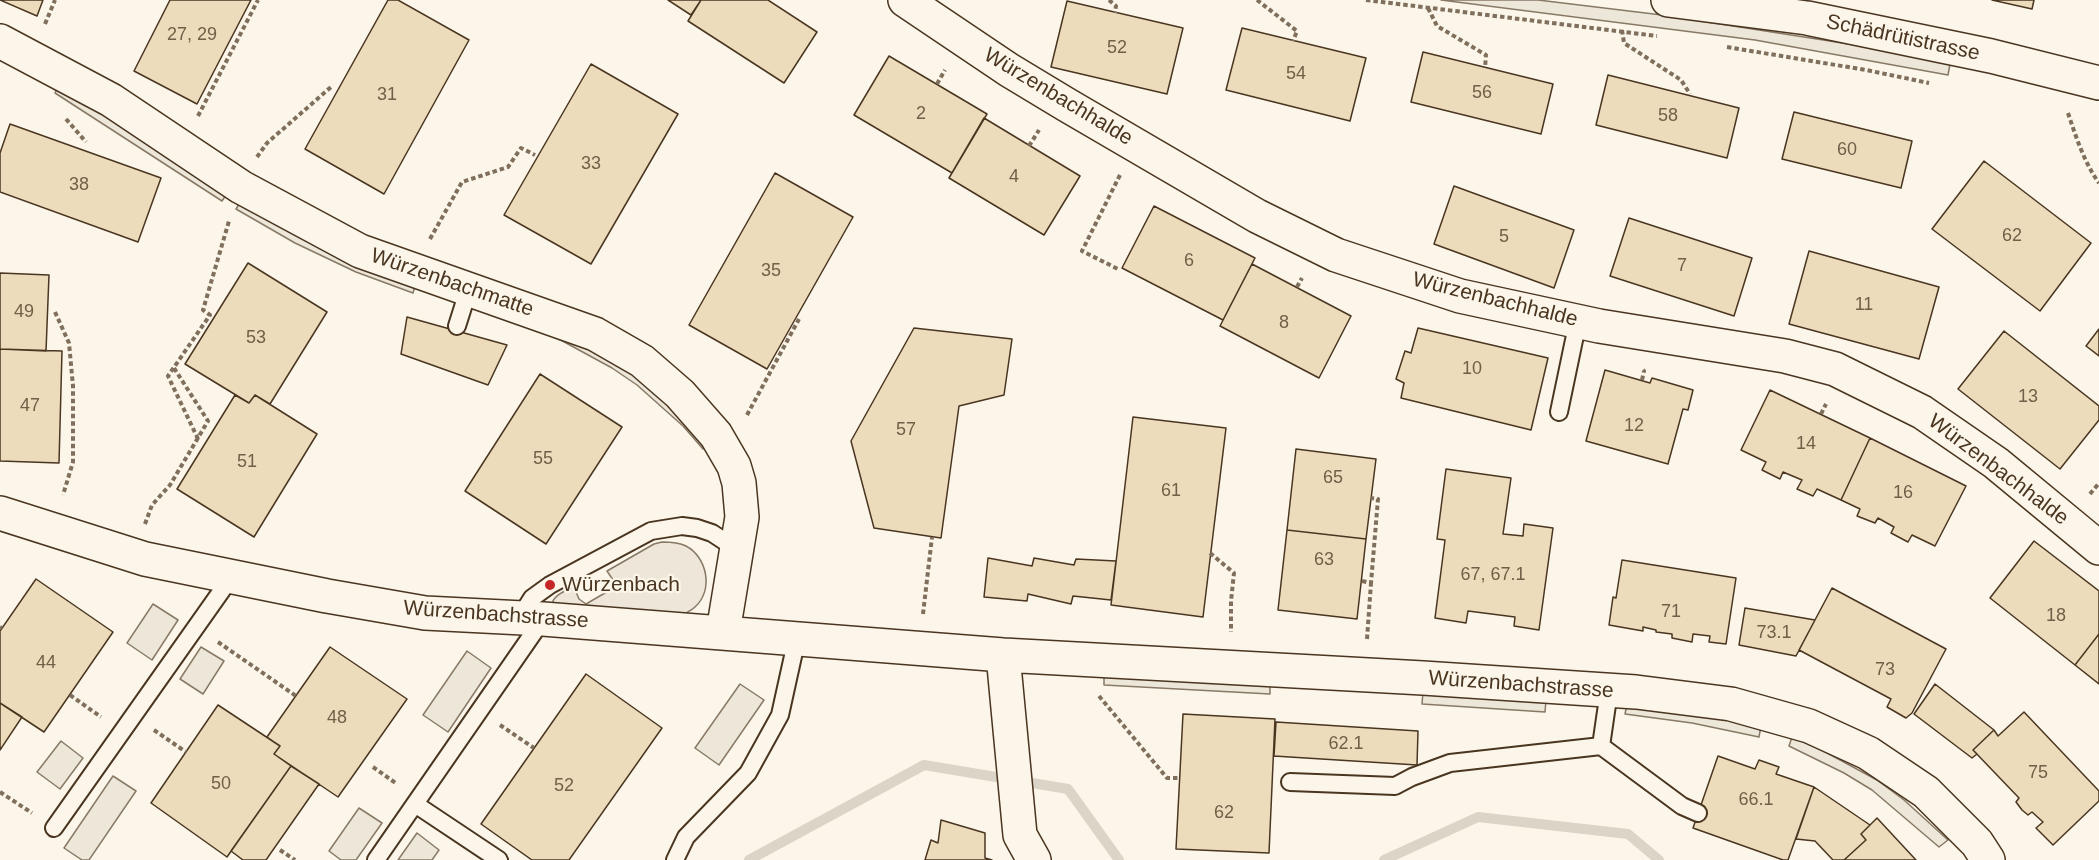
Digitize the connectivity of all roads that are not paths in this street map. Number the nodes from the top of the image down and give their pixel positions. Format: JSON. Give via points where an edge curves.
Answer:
{"nodes":[{"id":1,"x":905,"y":0,"type":"edge"},
{"id":2,"x":1668,"y":0,"type":"edge"},
{"id":3,"x":0,"y":41,"type":"edge"},
{"id":4,"x":2099,"y":83,"type":"edge"},
{"id":5,"x":469,"y":288,"type":"junction"},
{"id":6,"x":1578,"y":321,"type":"junction"},
{"id":7,"x":457,"y":326,"type":"dead end"},
{"id":8,"x":1559,"y":412,"type":"dead end"},
{"id":9,"x":0,"y":513,"type":"edge"},
{"id":10,"x":2099,"y":548,"type":"edge"},
{"id":11,"x":738,"y":550,"type":"junction"},
{"id":12,"x":232,"y":576,"type":"junction"},
{"id":13,"x":532,"y":618,"type":"junction"},
{"id":14,"x":723,"y":632,"type":"junction"},
{"id":15,"x":797,"y":638,"type":"junction"},
{"id":16,"x":1003,"y":655,"type":"junction"},
{"id":17,"x":1609,"y":690,"type":"junction"},
{"id":18,"x":1601,"y":746,"type":"junction"},
{"id":19,"x":1290,"y":782,"type":"dead end"},
{"id":20,"x":415,"y":804,"type":"junction"},
{"id":21,"x":1698,"y":813,"type":"dead end"},
{"id":22,"x":54,"y":828,"type":"dead end"},
{"id":23,"x":376,"y":860,"type":"edge"},
{"id":24,"x":499,"y":860,"type":"edge"},
{"id":25,"x":675,"y":860,"type":"edge"},
{"id":26,"x":1034,"y":860,"type":"edge"},
{"id":27,"x":1988,"y":860,"type":"edge"}],
"edges":[{"from":1,"to":6,"type":"street","name":"Würzenbachhalde","via":[[1067,105],[1257,216],[1336,255],[1460,296]]},
{"from":2,"to":4,"type":"street","name":"Schädrütistrasse","via":[[1808,18]]},
{"from":3,"to":5,"type":"street","name":"Würzenbachmatte","via":[[111,100],[241,186],[360,251]]},
{"from":5,"to":7,"type":"lane"},
{"from":5,"to":11,"type":"street","name":"Würzenbachmatte","via":[[595,334],[642,362],[680,394],[716,435],[734,466],[742,517]]},
{"from":6,"to":8,"type":"lane"},
{"from":6,"to":10,"type":"street","name":"Würzenbachhalde","via":[[1785,356],[1834,369],[1922,412],[1996,463]]},
{"from":9,"to":12,"type":"street","name":"Würzenbachstrasse","via":[[144,559]]},
{"from":11,"to":13,"type":"lane","via":[[698,528],[682,526],[651,531],[532,598]]},
{"from":11,"to":14,"type":"street","name":"Würzenbachmatte"},
{"from":12,"to":13,"type":"street","name":"Würzenbachstrasse","via":[[425,613]]},
{"from":12,"to":22,"type":"lane"},
{"from":13,"to":14,"type":"street","name":"Würzenbachstrasse"},
{"from":13,"to":20,"type":"lane"},
{"from":14,"to":15,"type":"street","name":"Würzenbachstrasse"},
{"from":15,"to":16,"type":"street","name":"Würzenbachstrasse"},
{"from":15,"to":25,"type":"lane","via":[[780,715],[748,772],[686,837]]},
{"from":16,"to":17,"type":"street","name":"Würzenbachstrasse"},
{"from":16,"to":26,"type":"street","via":[[1020,835]]},
{"from":17,"to":18,"type":"lane"},
{"from":17,"to":27,"type":"street","name":"Würzenbachstrasse","via":[[1731,704],[1819,731],[1868,753],[1926,792],[1977,843]]},
{"from":18,"to":19,"type":"lane","via":[[1450,763],[1395,786]]},
{"from":18,"to":21,"type":"lane","via":[[1682,806]]},
{"from":20,"to":23,"type":"lane"},
{"from":20,"to":24,"type":"lane"}]}
